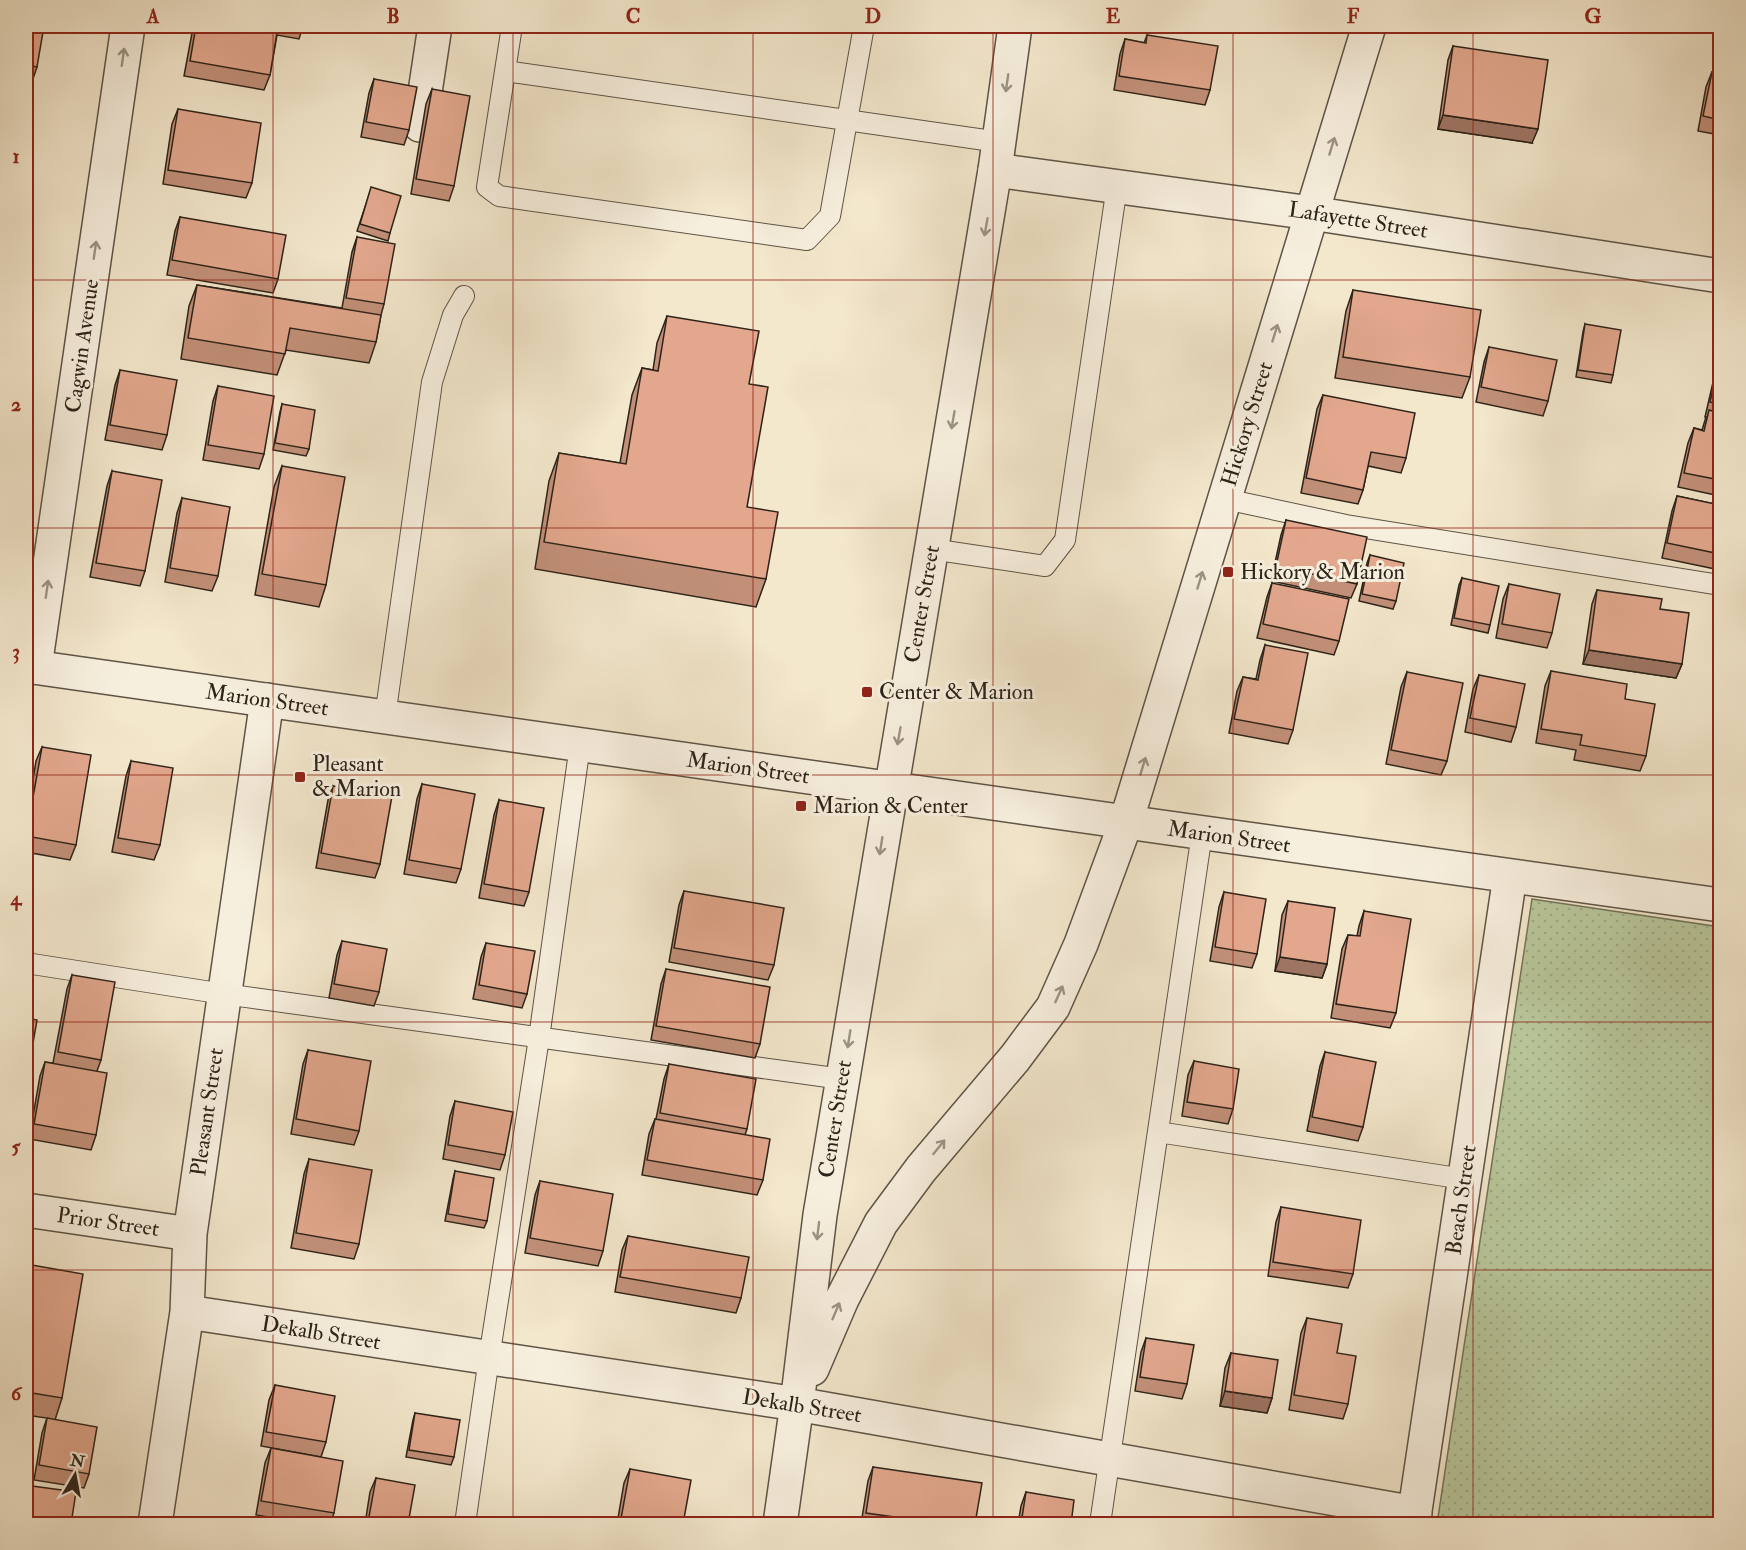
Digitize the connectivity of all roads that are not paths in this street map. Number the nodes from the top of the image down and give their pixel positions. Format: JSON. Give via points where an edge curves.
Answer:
{"nodes":[{"id":1,"x":128,"y":26,"type":"edge"},
{"id":2,"x":435,"y":26,"type":"edge"},
{"id":3,"x":512,"y":26,"type":"edge"},
{"id":4,"x":864,"y":26,"type":"edge"},
{"id":5,"x":1015,"y":26,"type":"edge"},
{"id":6,"x":1370,"y":26,"type":"edge"},
{"id":7,"x":505,"y":71,"type":"junction"},
{"id":8,"x":846,"y":121,"type":"junction"},
{"id":9,"x":420,"y":125,"type":"dead end"},
{"id":10,"x":997,"y":156,"type":"junction"},
{"id":11,"x":1117,"y":186,"type":"junction"},
{"id":12,"x":1311,"y":213,"type":"junction"},
{"id":13,"x":1720,"y":276,"type":"edge"},
{"id":14,"x":464,"y":296,"type":"dead end"},
{"id":15,"x":1225,"y":499,"type":"junction"},
{"id":16,"x":931,"y":549,"type":"junction"},
{"id":17,"x":1720,"y":585,"type":"edge"},
{"id":18,"x":30,"y":667,"type":"edge"},
{"id":19,"x":267,"y":700,"type":"junction"},
{"id":20,"x":385,"y":717,"type":"junction"},
{"id":21,"x":580,"y":745,"type":"junction"},
{"id":22,"x":890,"y":789,"type":"junction"},
{"id":23,"x":1126,"y":822,"type":"junction"},
{"id":24,"x":1202,"y":833,"type":"junction"},
{"id":25,"x":1510,"y":876,"type":"junction"},
{"id":26,"x":1720,"y":905,"type":"edge"},
{"id":27,"x":26,"y":963,"type":"edge"},
{"id":28,"x":224,"y":994,"type":"junction"},
{"id":29,"x":539,"y":1038,"type":"junction"},
{"id":30,"x":842,"y":1079,"type":"junction"},
{"id":31,"x":1158,"y":1132,"type":"junction"},
{"id":32,"x":1464,"y":1179,"type":"junction"},
{"id":33,"x":26,"y":1209,"type":"edge"},
{"id":34,"x":190,"y":1234,"type":"junction"},
{"id":35,"x":187,"y":1312,"type":"junction"},
{"id":36,"x":489,"y":1358,"type":"junction"},
{"id":37,"x":797,"y":1404,"type":"junction"},
{"id":38,"x":1109,"y":1459,"type":"junction"},
{"id":39,"x":1414,"y":1519,"type":"edge"},
{"id":40,"x":155,"y":1524,"type":"edge"},
{"id":41,"x":465,"y":1524,"type":"edge"},
{"id":42,"x":780,"y":1524,"type":"edge"},
{"id":43,"x":1100,"y":1524,"type":"edge"}],
"edges":[{"from":18,"to":1,"type":"street","name":"Cagwin Avenue","one_way":true},
{"from":2,"to":9,"type":"street"},
{"from":3,"to":7,"type":"lane"},
{"from":4,"to":8,"type":"lane"},
{"from":5,"to":10,"type":"street","name":"Center Street","one_way":true},
{"from":12,"to":6,"type":"street","name":"Hickory Street","one_way":true},
{"from":7,"to":8,"type":"lane"},
{"from":7,"to":8,"type":"lane","via":[[487,187],[499,196],[523,200],[807,240],[830,216]]},
{"from":8,"to":10,"type":"lane"},
{"from":10,"to":11,"type":"street","name":"Lafayette Street"},
{"from":10,"to":16,"type":"street","name":"Center Street","one_way":true},
{"from":11,"to":12,"type":"street","name":"Lafayette Street"},
{"from":11,"to":16,"type":"lane","via":[[1065,540],[1045,566]]},
{"from":12,"to":13,"type":"street","name":"Lafayette Street"},
{"from":15,"to":12,"type":"street","name":"Hickory Street","one_way":true},
{"from":14,"to":20,"type":"lane","via":[[453,315],[432,382]]},
{"from":15,"to":17,"type":"lane","via":[[1346,525]]},
{"from":23,"to":15,"type":"street","name":"Hickory Street","one_way":true},
{"from":16,"to":22,"type":"street","name":"Center Street","one_way":true},
{"from":18,"to":19,"type":"street","name":"Marion Street"},
{"from":19,"to":20,"type":"street","name":"Marion Street"},
{"from":19,"to":28,"type":"street","name":"Pleasant Street"},
{"from":20,"to":21,"type":"street","name":"Marion Street"},
{"from":21,"to":22,"type":"street","name":"Marion Street"},
{"from":21,"to":29,"type":"lane"},
{"from":22,"to":23,"type":"street","name":"Marion Street"},
{"from":22,"to":30,"type":"street","name":"Center Street","one_way":true},
{"from":23,"to":24,"type":"street","name":"Marion Street"},
{"from":37,"to":23,"type":"street","one_way":true,"via":[[842,1299],[881,1223],[1053,1007]]},
{"from":24,"to":25,"type":"street","name":"Marion Street"},
{"from":24,"to":31,"type":"lane"},
{"from":25,"to":26,"type":"street","name":"Marion Street"},
{"from":25,"to":32,"type":"street","name":"Beach Street"},
{"from":27,"to":28,"type":"lane"},
{"from":28,"to":29,"type":"lane"},
{"from":28,"to":34,"type":"street","name":"Pleasant Street"},
{"from":29,"to":30,"type":"lane"},
{"from":29,"to":36,"type":"lane"},
{"from":30,"to":37,"type":"street","name":"Center Street","one_way":true,"via":[[820,1215]]},
{"from":31,"to":32,"type":"lane"},
{"from":31,"to":38,"type":"lane"},
{"from":32,"to":39,"type":"street","name":"Beach Street"},
{"from":33,"to":34,"type":"street","name":"Prior Street"},
{"from":34,"to":35,"type":"street","name":"Pleasant Street"},
{"from":35,"to":36,"type":"street","name":"Dekalb Street"},
{"from":35,"to":40,"type":"street","name":"Pleasant Street"},
{"from":36,"to":37,"type":"street","name":"Dekalb Street"},
{"from":36,"to":41,"type":"lane"},
{"from":37,"to":38,"type":"street","name":"Dekalb Street"},
{"from":37,"to":42,"type":"street"},
{"from":38,"to":39,"type":"street","name":"Dekalb Street"},
{"from":38,"to":43,"type":"lane"}]}
